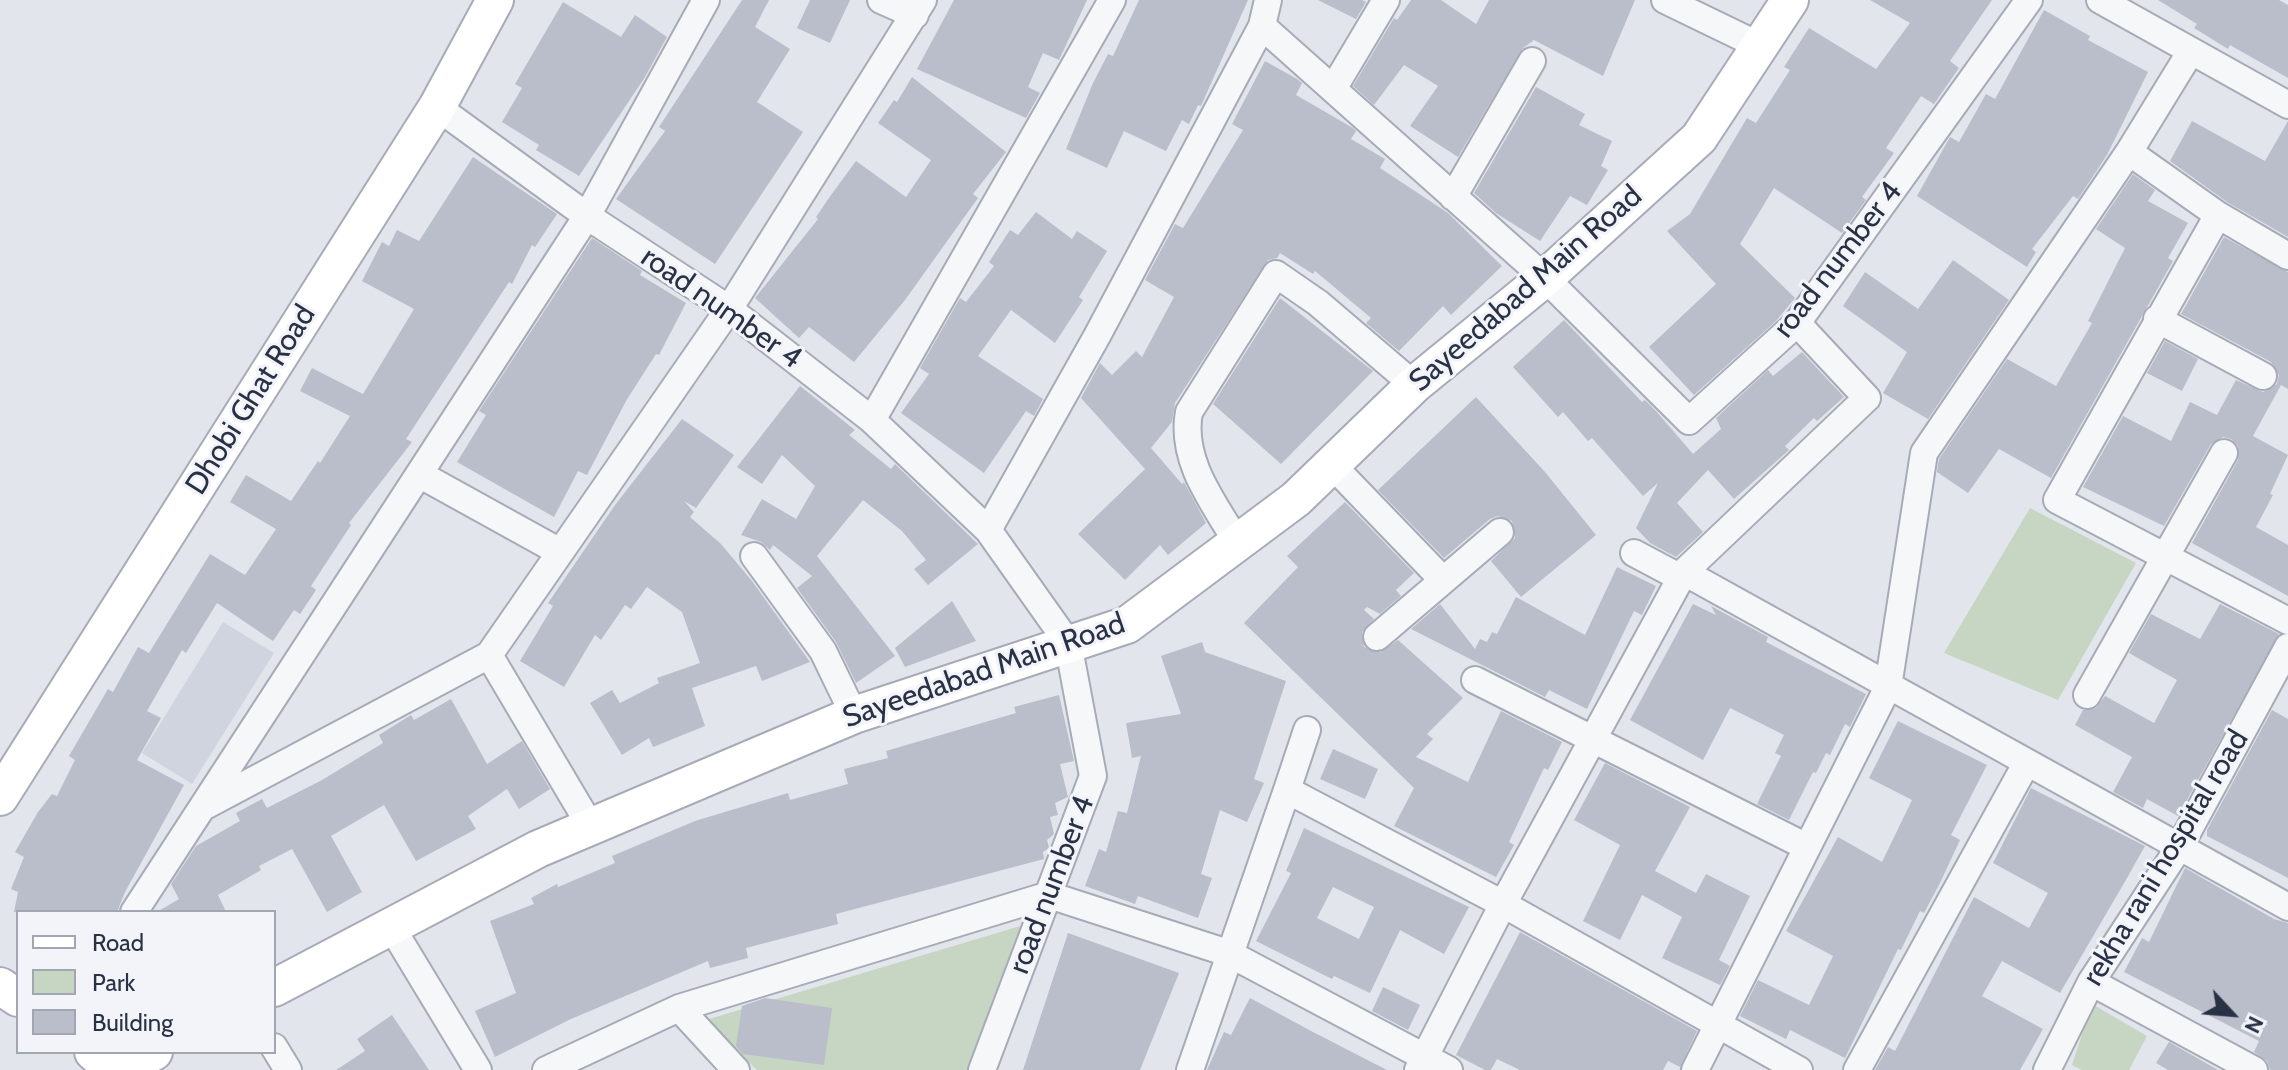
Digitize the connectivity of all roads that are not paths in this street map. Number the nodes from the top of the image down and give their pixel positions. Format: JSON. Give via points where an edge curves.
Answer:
{"nodes":[{"id":1,"x":495,"y":0,"type":"edge"},
{"id":2,"x":706,"y":0,"type":"edge"},
{"id":3,"x":881,"y":0,"type":"edge"},
{"id":4,"x":1112,"y":0,"type":"edge"},
{"id":5,"x":1268,"y":0,"type":"edge"},
{"id":6,"x":1386,"y":0,"type":"edge"},
{"id":7,"x":1665,"y":0,"type":"edge"},
{"id":8,"x":1790,"y":0,"type":"edge"},
{"id":9,"x":2029,"y":0,"type":"edge"},
{"id":10,"x":2100,"y":0,"type":"edge"},
{"id":11,"x":919,"y":7,"type":"edge"},
{"id":12,"x":1262,"y":26,"type":"junction"},
{"id":13,"x":1760,"y":46,"type":"junction"},
{"id":14,"x":2191,"y":51,"type":"junction"},
{"id":15,"x":1532,"y":61,"type":"dead end"},
{"id":16,"x":1333,"y":89,"type":"junction"},
{"id":17,"x":2288,"y":105,"type":"edge"},
{"id":18,"x":437,"y":107,"type":"junction"},
{"id":19,"x":2129,"y":152,"type":"junction"},
{"id":20,"x":1453,"y":197,"type":"junction"},
{"id":21,"x":2218,"y":215,"type":"junction"},
{"id":22,"x":587,"y":216,"type":"junction"},
{"id":23,"x":2288,"y":256,"type":"edge"},
{"id":24,"x":1545,"y":278,"type":"junction"},
{"id":25,"x":729,"y":309,"type":"junction"},
{"id":26,"x":2157,"y":319,"type":"junction"},
{"id":27,"x":1797,"y":323,"type":"junction"},
{"id":28,"x":2263,"y":376,"type":"dead end"},
{"id":29,"x":1414,"y":385,"type":"junction"},
{"id":30,"x":872,"y":420,"type":"junction"},
{"id":31,"x":2224,"y":453,"type":"dead end"},
{"id":32,"x":1332,"y":465,"type":"junction"},
{"id":33,"x":419,"y":474,"type":"junction"},
{"id":34,"x":988,"y":530,"type":"junction"},
{"id":35,"x":1500,"y":532,"type":"dead end"},
{"id":36,"x":1237,"y":542,"type":"junction"},
{"id":37,"x":560,"y":552,"type":"junction"},
{"id":38,"x":1634,"y":553,"type":"dead end"},
{"id":39,"x":754,"y":556,"type":"dead end"},
{"id":40,"x":2163,"y":557,"type":"junction"},
{"id":41,"x":1683,"y":575,"type":"junction"},
{"id":42,"x":1443,"y":580,"type":"junction"},
{"id":43,"x":2288,"y":621,"type":"edge"},
{"id":44,"x":1377,"y":637,"type":"dead end"},
{"id":45,"x":1068,"y":643,"type":"junction"},
{"id":46,"x":2288,"y":647,"type":"edge"},
{"id":47,"x":489,"y":655,"type":"junction"},
{"id":48,"x":1475,"y":680,"type":"dead end"},
{"id":49,"x":1888,"y":687,"type":"junction"},
{"id":50,"x":2087,"y":695,"type":"dead end"},
{"id":51,"x":854,"y":715,"type":"junction"},
{"id":52,"x":1307,"y":730,"type":"dead end"},
{"id":53,"x":1595,"y":739,"type":"junction"},
{"id":54,"x":2026,"y":764,"type":"junction"},
{"id":55,"x":1287,"y":790,"type":"junction"},
{"id":56,"x":0,"y":797,"type":"edge"},
{"id":57,"x":205,"y":806,"type":"junction"},
{"id":58,"x":591,"y":827,"type":"junction"},
{"id":59,"x":1805,"y":846,"type":"junction"},
{"id":60,"x":2180,"y":846,"type":"junction"},
{"id":61,"x":1049,"y":895,"type":"junction"},
{"id":62,"x":1503,"y":904,"type":"junction"},
{"id":63,"x":2288,"y":907,"type":"edge"},
{"id":64,"x":135,"y":910,"type":"edge"},
{"id":65,"x":392,"y":928,"type":"junction"},
{"id":66,"x":1228,"y":953,"type":"junction"},
{"id":67,"x":2091,"y":982,"type":"junction"},
{"id":68,"x":276,"y":987,"type":"edge"},
{"id":69,"x":679,"y":1008,"type":"junction"},
{"id":70,"x":1717,"y":1022,"type":"junction"},
{"id":71,"x":276,"y":1050,"type":"edge"},
{"id":72,"x":96,"y":1054,"type":"edge"},
{"id":73,"x":150,"y":1054,"type":"edge"},
{"id":74,"x":2213,"y":1060,"type":"edge"},
{"id":75,"x":1421,"y":1064,"type":"edge"},
{"id":76,"x":118,"y":1070,"type":"edge"},
{"id":77,"x":288,"y":1070,"type":"edge"},
{"id":78,"x":478,"y":1070,"type":"edge"},
{"id":79,"x":546,"y":1070,"type":"edge"},
{"id":80,"x":736,"y":1070,"type":"edge"},
{"id":81,"x":982,"y":1070,"type":"edge"},
{"id":82,"x":1190,"y":1070,"type":"edge"},
{"id":83,"x":1449,"y":1070,"type":"edge"},
{"id":84,"x":1695,"y":1070,"type":"edge"},
{"id":85,"x":1799,"y":1070,"type":"edge"},
{"id":86,"x":1857,"y":1070,"type":"edge"},
{"id":87,"x":2047,"y":1070,"type":"edge"},
{"id":88,"x":2254,"y":1070,"type":"edge"}],
"edges":[{"from":1,"to":18,"type":"main road","name":"Dhobi Ghat Road"},
{"from":2,"to":22,"type":"street"},
{"from":3,"to":11,"type":"street"},
{"from":4,"to":30,"type":"street"},
{"from":5,"to":12,"type":"street"},
{"from":6,"to":16,"type":"street"},
{"from":7,"to":13,"type":"street"},
{"from":8,"to":13,"type":"main road","name":"Sayeedabad Main Road"},
{"from":9,"to":27,"type":"street","name":"road number 4"},
{"from":10,"to":14,"type":"street"},
{"from":11,"to":25,"type":"street"},
{"from":12,"to":16,"type":"street","name":"road number 4"},
{"from":12,"to":34,"type":"street"},
{"from":13,"to":24,"type":"main road","name":"Sayeedabad Main Road","via":[[1699,138]]},
{"from":14,"to":17,"type":"street"},
{"from":14,"to":19,"type":"street"},
{"from":15,"to":20,"type":"street"},
{"from":16,"to":20,"type":"street","name":"road number 4"},
{"from":18,"to":22,"type":"street","name":"road number 4"},
{"from":18,"to":56,"type":"main road","name":"Dhobi Ghat Road"},
{"from":19,"to":21,"type":"street"},
{"from":19,"to":49,"type":"street","via":[[1924,453]]},
{"from":20,"to":24,"type":"street","name":"road number 4"},
{"from":21,"to":23,"type":"street"},
{"from":21,"to":26,"type":"street"},
{"from":22,"to":25,"type":"street","name":"road number 4"},
{"from":22,"to":33,"type":"street"},
{"from":24,"to":27,"type":"street","name":"road number 4","via":[[1689,421]]},
{"from":24,"to":29,"type":"main road","name":"Sayeedabad Main Road"},
{"from":25,"to":30,"type":"street","name":"road number 4"},
{"from":25,"to":37,"type":"street"},
{"from":26,"to":28,"type":"street"},
{"from":26,"to":40,"type":"street","via":[[2057,500]]},
{"from":27,"to":41,"type":"street","via":[[1867,398]]},
{"from":29,"to":32,"type":"main road","name":"Sayeedabad Main Road"},
{"from":29,"to":36,"type":"street","via":[[1276,274],[1189,412],[1185,433],[1192,462]]},
{"from":30,"to":34,"type":"street","name":"road number 4"},
{"from":31,"to":40,"type":"street"},
{"from":32,"to":36,"type":"main road","name":"Sayeedabad Main Road"},
{"from":32,"to":42,"type":"street"},
{"from":33,"to":37,"type":"street"},
{"from":33,"to":57,"type":"street"},
{"from":34,"to":45,"type":"street","name":"road number 4"},
{"from":35,"to":42,"type":"street"},
{"from":36,"to":45,"type":"main road","name":"Sayeedabad Main Road","via":[[1127,625]]},
{"from":37,"to":47,"type":"street"},
{"from":38,"to":41,"type":"street"},
{"from":39,"to":51,"type":"street","via":[[823,651]]},
{"from":40,"to":43,"type":"street"},
{"from":40,"to":50,"type":"street"},
{"from":41,"to":49,"type":"street"},
{"from":41,"to":53,"type":"street"},
{"from":42,"to":44,"type":"street"},
{"from":45,"to":51,"type":"main road","name":"Sayeedabad Main Road"},
{"from":45,"to":61,"type":"street","name":"road number 4","via":[[1093,776]]},
{"from":46,"to":60,"type":"street","name":"rekha rani hospital road"},
{"from":47,"to":57,"type":"street"},
{"from":47,"to":58,"type":"street"},
{"from":48,"to":53,"type":"street"},
{"from":49,"to":54,"type":"street"},
{"from":49,"to":59,"type":"street"},
{"from":51,"to":58,"type":"main road","name":"Sayeedabad Main Road"},
{"from":52,"to":55,"type":"street"},
{"from":53,"to":59,"type":"street"},
{"from":53,"to":62,"type":"street"},
{"from":54,"to":60,"type":"street"},
{"from":54,"to":86,"type":"street"},
{"from":55,"to":62,"type":"street"},
{"from":55,"to":66,"type":"street"},
{"from":57,"to":64,"type":"street"},
{"from":58,"to":65,"type":"main road","name":"Sayeedabad Main Road","via":[[538,849]]},
{"from":59,"to":70,"type":"street"},
{"from":60,"to":63,"type":"street"},
{"from":60,"to":67,"type":"street","name":"rekha rani hospital road"},
{"from":61,"to":66,"type":"street"},
{"from":61,"to":69,"type":"street"},
{"from":61,"to":81,"type":"street","name":"road number 4"},
{"from":62,"to":70,"type":"street"},
{"from":62,"to":75,"type":"street"},
{"from":65,"to":68,"type":"main road","name":"Sayeedabad Main Road"},
{"from":65,"to":78,"type":"street"},
{"from":66,"to":75,"type":"street"},
{"from":66,"to":82,"type":"street"},
{"from":67,"to":74,"type":"street"},
{"from":67,"to":87,"type":"street","name":"rekha rani hospital road"},
{"from":69,"to":79,"type":"street"},
{"from":69,"to":80,"type":"street"},
{"from":70,"to":84,"type":"street"},
{"from":70,"to":85,"type":"street"},
{"from":71,"to":77,"type":"street"},
{"from":72,"to":76,"type":"main road"},
{"from":73,"to":76,"type":"main road"},
{"from":74,"to":88,"type":"street"},
{"from":75,"to":83,"type":"street"}]}
